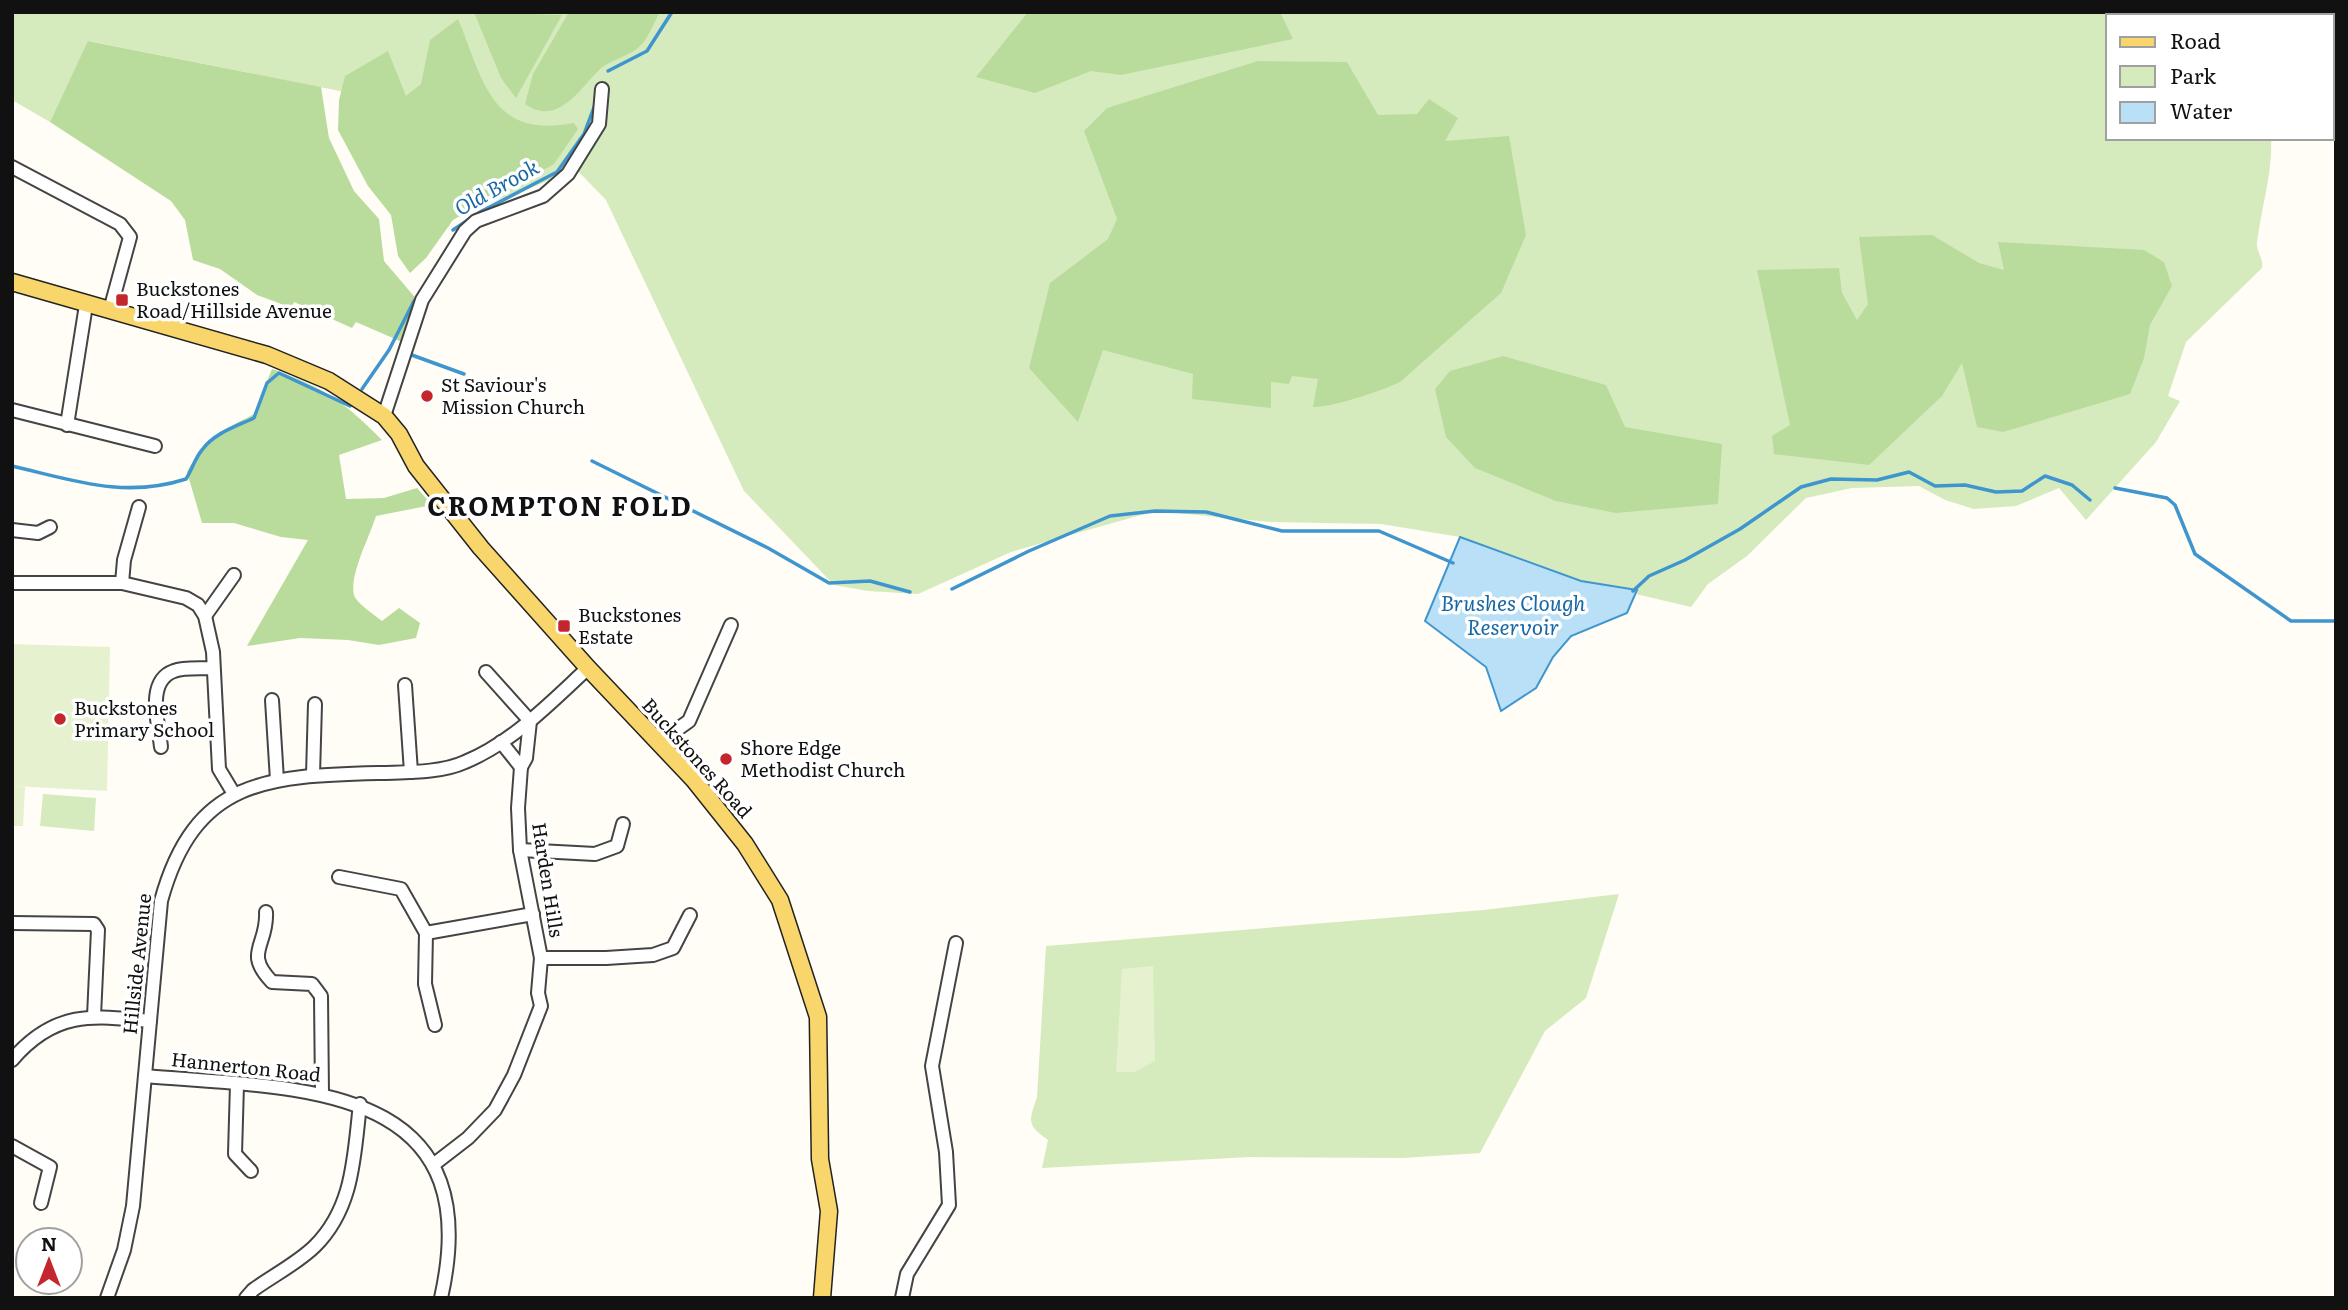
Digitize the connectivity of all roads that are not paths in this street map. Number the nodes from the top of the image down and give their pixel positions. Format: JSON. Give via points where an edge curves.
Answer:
{"nodes":[{"id":1,"x":602,"y":89,"type":"dead end"},
{"id":2,"x":12,"y":167,"type":"edge"},
{"id":3,"x":12,"y":282,"type":"edge"},
{"id":4,"x":86,"y":305,"type":"junction"},
{"id":5,"x":110,"y":310,"type":"junction"},
{"id":6,"x":12,"y":410,"type":"edge"},
{"id":7,"x":384,"y":416,"type":"junction"},
{"id":8,"x":67,"y":425,"type":"junction"},
{"id":9,"x":155,"y":446,"type":"dead end"},
{"id":10,"x":139,"y":507,"type":"dead end"},
{"id":11,"x":50,"y":527,"type":"dead end"},
{"id":12,"x":12,"y":530,"type":"edge"},
{"id":13,"x":234,"y":575,"type":"dead end"},
{"id":14,"x":12,"y":583,"type":"edge"},
{"id":15,"x":122,"y":583,"type":"junction"},
{"id":16,"x":205,"y":616,"type":"junction"},
{"id":17,"x":731,"y":625,"type":"dead end"},
{"id":18,"x":213,"y":668,"type":"junction"},
{"id":19,"x":588,"y":668,"type":"junction"},
{"id":20,"x":486,"y":672,"type":"dead end"},
{"id":21,"x":405,"y":685,"type":"dead end"},
{"id":22,"x":272,"y":700,"type":"dead end"},
{"id":23,"x":315,"y":704,"type":"dead end"},
{"id":24,"x":530,"y":721,"type":"junction"},
{"id":25,"x":501,"y":742,"type":"junction"},
{"id":26,"x":658,"y":743,"type":"junction"},
{"id":27,"x":161,"y":747,"type":"dead end"},
{"id":28,"x":521,"y":767,"type":"junction"},
{"id":29,"x":411,"y":772,"type":"junction"},
{"id":30,"x":313,"y":775,"type":"junction"},
{"id":31,"x":277,"y":780,"type":"junction"},
{"id":32,"x":234,"y":794,"type":"junction"},
{"id":33,"x":623,"y":824,"type":"dead end"},
{"id":34,"x":520,"y":850,"type":"junction"},
{"id":35,"x":339,"y":877,"type":"dead end"},
{"id":36,"x":266,"y":912,"type":"dead end"},
{"id":37,"x":533,"y":914,"type":"junction"},
{"id":38,"x":690,"y":915,"type":"dead end"},
{"id":39,"x":12,"y":923,"type":"edge"},
{"id":40,"x":426,"y":933,"type":"junction"},
{"id":41,"x":956,"y":943,"type":"dead end"},
{"id":42,"x":541,"y":958,"type":"junction"},
{"id":43,"x":94,"y":1016,"type":"junction"},
{"id":44,"x":150,"y":1021,"type":"junction"},
{"id":45,"x":435,"y":1025,"type":"dead end"},
{"id":46,"x":12,"y":1060,"type":"edge"},
{"id":47,"x":145,"y":1076,"type":"junction"},
{"id":48,"x":237,"y":1084,"type":"junction"},
{"id":49,"x":323,"y":1093,"type":"junction"},
{"id":50,"x":360,"y":1104,"type":"junction"},
{"id":51,"x":12,"y":1146,"type":"edge"},
{"id":52,"x":433,"y":1165,"type":"junction"},
{"id":53,"x":251,"y":1171,"type":"dead end"},
{"id":54,"x":41,"y":1203,"type":"dead end"},
{"id":55,"x":107,"y":1298,"type":"edge"},
{"id":56,"x":246,"y":1298,"type":"edge"},
{"id":57,"x":440,"y":1298,"type":"edge"},
{"id":58,"x":822,"y":1298,"type":"edge"},
{"id":59,"x":902,"y":1298,"type":"edge"}],
"edges":[{"from":1,"to":7,"type":"street","via":[[599,124],[568,174],[543,196],[476,221],[465,231],[422,300]]},
{"from":2,"to":5,"type":"street","via":[[120,225],[130,237]]},
{"from":3,"to":4,"type":"main road","name":"Buckstones Road"},
{"from":4,"to":5,"type":"main road","name":"Buckstones Road"},
{"from":4,"to":8,"type":"street"},
{"from":5,"to":7,"type":"main road","name":"Buckstones Road","via":[[299,367]]},
{"from":6,"to":8,"type":"street"},
{"from":7,"to":19,"type":"main road","name":"Buckstones Road","via":[[416,466],[473,538]]},
{"from":8,"to":9,"type":"street"},
{"from":10,"to":15,"type":"street"},
{"from":11,"to":12,"type":"street","via":[[38,533]]},
{"from":13,"to":16,"type":"street"},
{"from":14,"to":15,"type":"street"},
{"from":15,"to":16,"type":"street","via":[[186,598]]},
{"from":16,"to":18,"type":"street"},
{"from":17,"to":26,"type":"street","via":[[689,720]]},
{"from":18,"to":27,"type":"street","via":[[173,671],[162,680],[156,699]]},
{"from":18,"to":32,"type":"street","via":[[219,769]]},
{"from":19,"to":24,"type":"street","name":"Hillside Avenue"},
{"from":19,"to":26,"type":"main road","name":"Buckstones Road"},
{"from":20,"to":24,"type":"street"},
{"from":21,"to":29,"type":"street"},
{"from":22,"to":31,"type":"street"},
{"from":23,"to":30,"type":"street"},
{"from":24,"to":25,"type":"street","name":"Hillside Avenue"},
{"from":24,"to":28,"type":"street","name":"Harden Hills"},
{"from":25,"to":28,"type":"street"},
{"from":25,"to":29,"type":"street","name":"Hillside Avenue","via":[[464,763]]},
{"from":26,"to":58,"type":"main road","name":"Buckstones Road","via":[[694,780],[762,870],[780,900],[810,988],[818,1017],[820,1159],[829,1211]]},
{"from":28,"to":34,"type":"street","name":"Harden Hills"},
{"from":29,"to":30,"type":"street","name":"Hillside Avenue"},
{"from":30,"to":31,"type":"street","name":"Hillside Avenue"},
{"from":31,"to":32,"type":"street","name":"Hillside Avenue"},
{"from":32,"to":44,"type":"street","name":"Hillside Avenue","via":[[189,833],[169,871],[158,916]]},
{"from":33,"to":34,"type":"street","via":[[617,846],[595,854]]},
{"from":34,"to":37,"type":"street","name":"Harden Hills"},
{"from":35,"to":40,"type":"street","via":[[401,889]]},
{"from":36,"to":49,"type":"street","via":[[267,930],[257,948],[259,968],[272,982],[312,984],[321,996]]},
{"from":37,"to":40,"type":"street"},
{"from":37,"to":42,"type":"street","name":"Harden Hills"},
{"from":38,"to":42,"type":"street","name":"Harden Hills","via":[[673,948],[653,955]]},
{"from":39,"to":43,"type":"street","via":[[26,929],[94,925],[98,930]]},
{"from":40,"to":45,"type":"street","via":[[425,984]]},
{"from":41,"to":59,"type":"street","via":[[932,1066],[949,1205],[907,1274]]},
{"from":42,"to":52,"type":"street","name":"Harden Hills","via":[[541,1006],[514,1075],[495,1110]]},
{"from":43,"to":44,"type":"street"},
{"from":43,"to":46,"type":"street","via":[[41,1031]]},
{"from":44,"to":47,"type":"street","name":"Hillside Avenue"},
{"from":47,"to":48,"type":"street","name":"Hannerton Road"},
{"from":47,"to":55,"type":"street","name":"Hillside Avenue","via":[[133,1206]]},
{"from":48,"to":49,"type":"street","name":"Hannerton Road"},
{"from":48,"to":53,"type":"street","via":[[236,1154]]},
{"from":49,"to":50,"type":"street","name":"Hannerton Road"},
{"from":50,"to":52,"type":"street","name":"Hannerton Road","via":[[412,1135]]},
{"from":50,"to":56,"type":"street","via":[[351,1182],[341,1209],[315,1246]]},
{"from":51,"to":54,"type":"street","via":[[50,1167]]},
{"from":52,"to":57,"type":"street","name":"Hannerton Road","via":[[449,1213],[449,1262]]}]}
